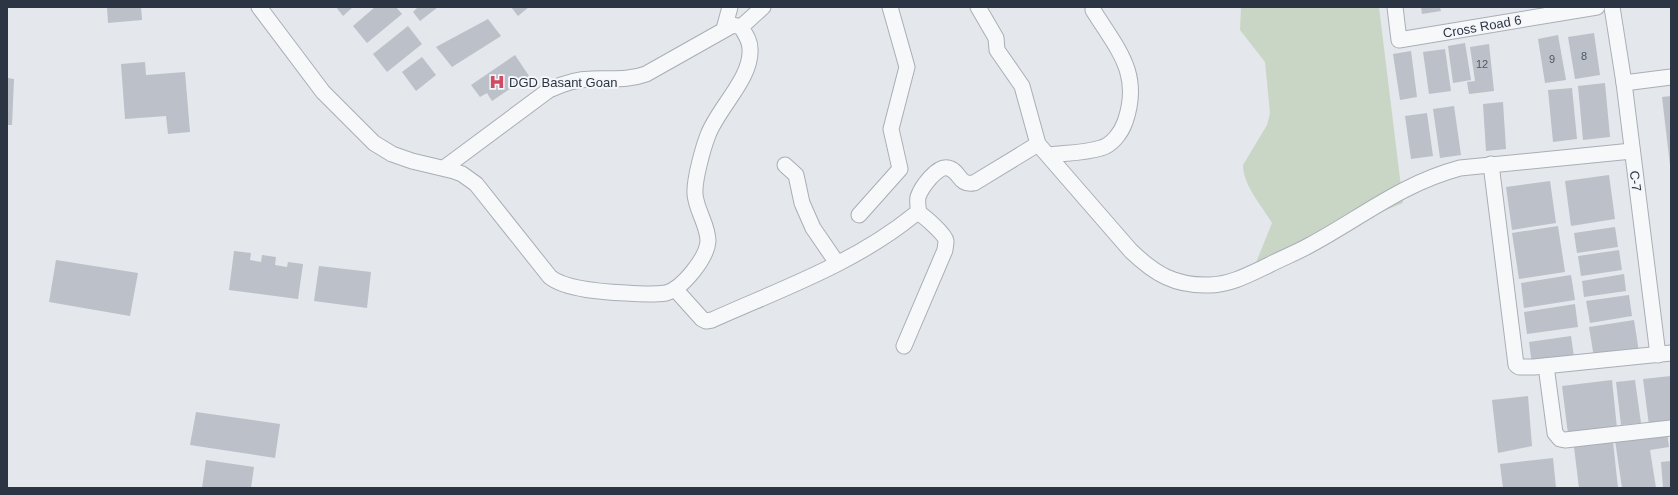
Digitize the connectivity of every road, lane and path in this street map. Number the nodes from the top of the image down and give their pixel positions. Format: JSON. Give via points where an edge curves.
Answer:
{"nodes":[{"id":1,"x":259,"y":7,"type":"edge"},
{"id":2,"x":730,"y":7,"type":"edge"},
{"id":3,"x":763,"y":7,"type":"edge"},
{"id":4,"x":890,"y":7,"type":"edge"},
{"id":5,"x":978,"y":7,"type":"edge"},
{"id":6,"x":1395,"y":7,"type":"edge"},
{"id":7,"x":1597,"y":7,"type":"edge"},
{"id":8,"x":1612,"y":7,"type":"edge"},
{"id":9,"x":1093,"y":10,"type":"dead end"},
{"id":10,"x":740,"y":27,"type":"junction"},
{"id":11,"x":724,"y":29,"type":"junction"},
{"id":12,"x":1671,"y":77,"type":"edge"},
{"id":13,"x":1624,"y":83,"type":"junction"},
{"id":14,"x":1038,"y":144,"type":"junction"},
{"id":15,"x":1632,"y":151,"type":"junction"},
{"id":16,"x":1049,"y":155,"type":"junction"},
{"id":17,"x":1491,"y":164,"type":"junction"},
{"id":18,"x":786,"y":165,"type":"dead end"},
{"id":19,"x":444,"y":168,"type":"junction"},
{"id":20,"x":919,"y":213,"type":"junction"},
{"id":21,"x":859,"y":215,"type":"dead end"},
{"id":22,"x":837,"y":264,"type":"junction"},
{"id":23,"x":675,"y":289,"type":"junction"},
{"id":24,"x":904,"y":346,"type":"dead end"},
{"id":25,"x":1664,"y":354,"type":"edge"},
{"id":26,"x":1546,"y":366,"type":"junction"},
{"id":27,"x":1671,"y":428,"type":"edge"}],
"edges":[{"from":1,"to":19,"type":"street","via":[[323,92],[374,143],[392,154]]},
{"from":2,"to":11,"type":"street"},
{"from":3,"to":10,"type":"street"},
{"from":4,"to":21,"type":"street","via":[[907,67],[891,129],[900,169]]},
{"from":5,"to":14,"type":"street","via":[[996,38],[997,50],[1022,86]]},
{"from":6,"to":7,"type":"street","name":"Cross Road 6","via":[[1399,40]]},
{"from":8,"to":13,"type":"street","name":"C-7"},
{"from":9,"to":16,"type":"street","via":[[1126,64],[1132,89],[1127,117],[1112,143],[1101,148]]},
{"from":10,"to":11,"type":"street","via":[[733,25]]},
{"from":10,"to":23,"type":"street","via":[[748,38],[749,62],[713,122],[696,182],[695,194],[708,240],[699,263]]},
{"from":11,"to":19,"type":"street","via":[[636,78],[574,81],[549,90]]},
{"from":12,"to":13,"type":"street"},
{"from":13,"to":15,"type":"street","name":"C-7"},
{"from":14,"to":16,"type":"street"},
{"from":14,"to":20,"type":"street","via":[[974,183],[964,182],[948,168],[938,171],[921,190]]},
{"from":15,"to":17,"type":"street"},
{"from":15,"to":25,"type":"street","name":"C-7"},
{"from":16,"to":17,"type":"street","via":[[1131,251],[1148,267],[1165,277],[1188,284],[1210,286],[1229,283],[1310,245],[1386,198],[1427,178],[1460,168]]},
{"from":17,"to":26,"type":"street","via":[[1516,365]]},
{"from":18,"to":22,"type":"street","via":[[796,175],[802,203],[813,228]]},
{"from":19,"to":23,"type":"street","via":[[462,174],[482,190],[555,281],[615,292],[666,293]]},
{"from":20,"to":22,"type":"street","via":[[873,244]]},
{"from":20,"to":24,"type":"street","via":[[942,234],[946,245]]},
{"from":22,"to":23,"type":"street","via":[[706,321]]},
{"from":25,"to":26,"type":"street"},
{"from":26,"to":27,"type":"street","via":[[1555,432],[1560,439]]}]}
